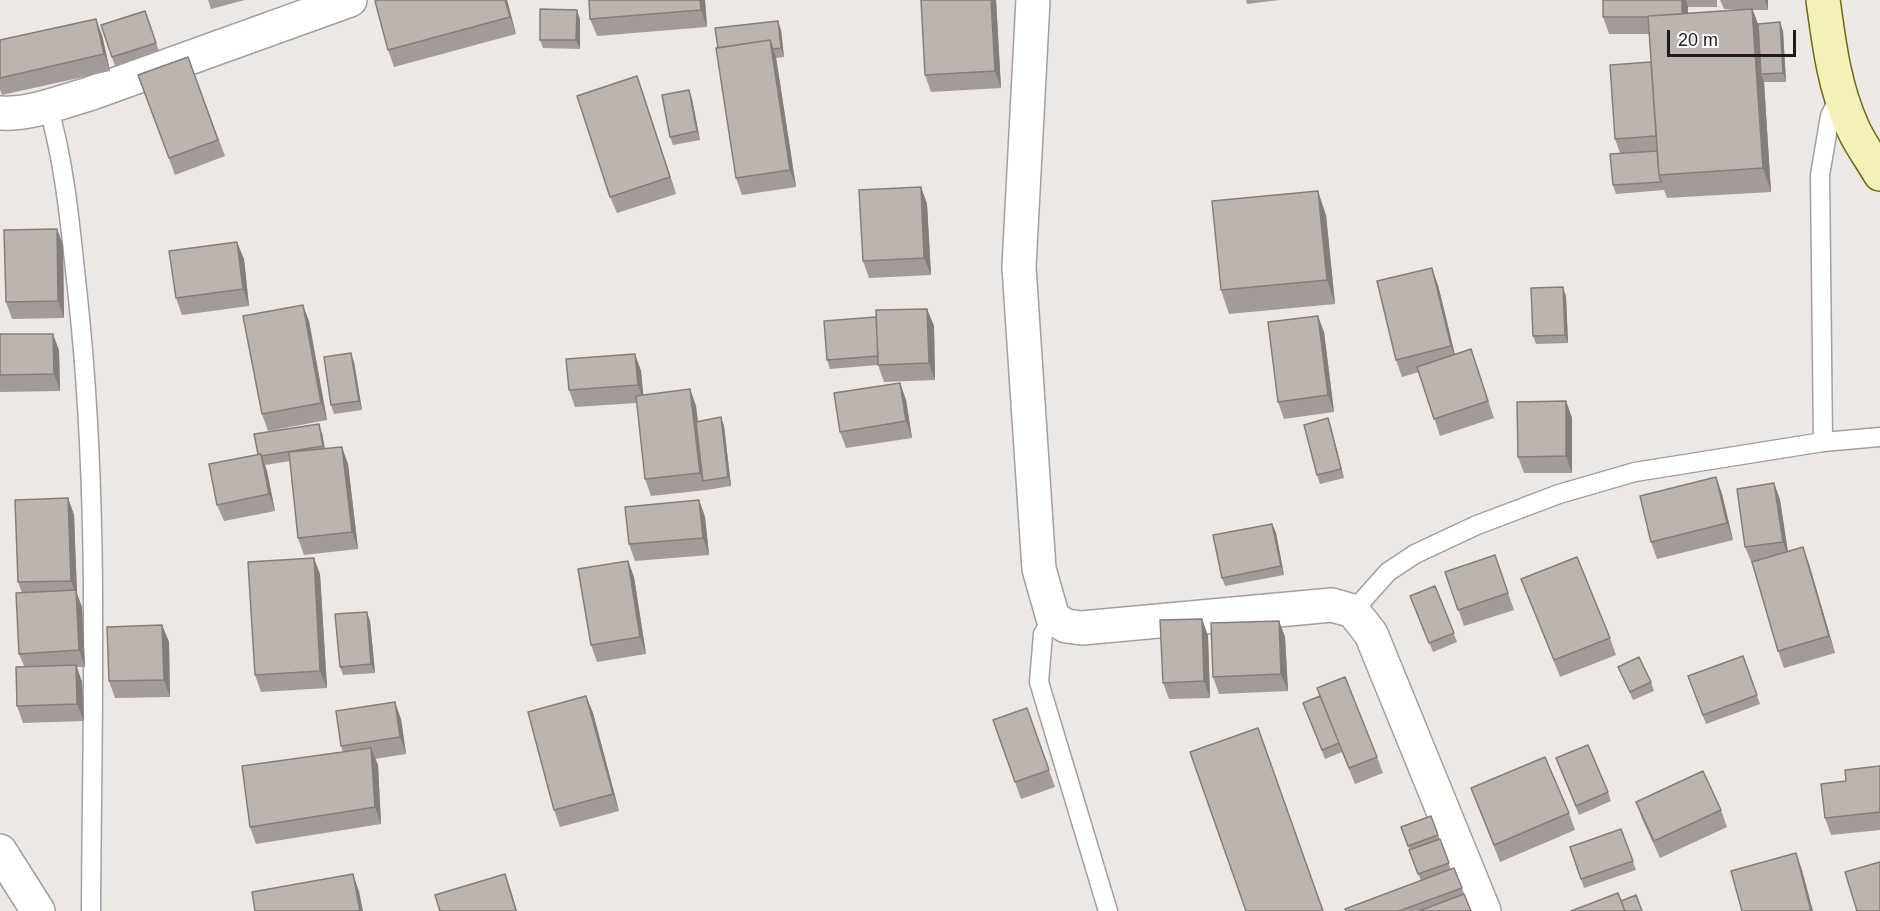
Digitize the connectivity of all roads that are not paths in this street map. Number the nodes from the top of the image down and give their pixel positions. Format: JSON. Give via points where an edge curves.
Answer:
{"nodes":[{"id":1,"x":1033,"y":0,"type":"edge"},
{"id":2,"x":1823,"y":0,"type":"edge"},
{"id":3,"x":339,"y":2,"type":"edge"},
{"id":4,"x":1840,"y":95,"type":"junction"},
{"id":5,"x":48,"y":106,"type":"junction"},
{"id":6,"x":0,"y":113,"type":"edge"},
{"id":7,"x":1880,"y":174,"type":"edge"},
{"id":8,"x":1880,"y":437,"type":"edge"},
{"id":9,"x":1823,"y":442,"type":"junction"},
{"id":10,"x":1353,"y":610,"type":"junction"},
{"id":11,"x":1053,"y":618,"type":"junction"},
{"id":12,"x":0,"y":851,"type":"edge"},
{"id":13,"x":38,"y":911,"type":"edge"},
{"id":14,"x":91,"y":911,"type":"edge"},
{"id":15,"x":1108,"y":911,"type":"edge"},
{"id":16,"x":1484,"y":911,"type":"edge"}],
"edges":[{"from":1,"to":11,"type":"street","via":[[1019,267],[1039,568]]},
{"from":2,"to":4,"type":"street"},
{"from":3,"to":5,"type":"street"},
{"from":4,"to":7,"type":"street","via":[[1852,128]]},
{"from":4,"to":9,"type":"lane","via":[[1830,116],[1820,175]]},
{"from":5,"to":6,"type":"street"},
{"from":5,"to":14,"type":"lane","via":[[72,242],[92,457]]},
{"from":8,"to":9,"type":"lane"},
{"from":9,"to":10,"type":"lane","via":[[1635,472],[1558,494],[1415,554],[1388,572]]},
{"from":10,"to":11,"type":"street","via":[[1332,605],[1082,628],[1066,626]]},
{"from":10,"to":16,"type":"street","via":[[1371,634]]},
{"from":11,"to":15,"type":"lane","via":[[1043,634],[1039,682]]},
{"from":12,"to":13,"type":"street"}]}
